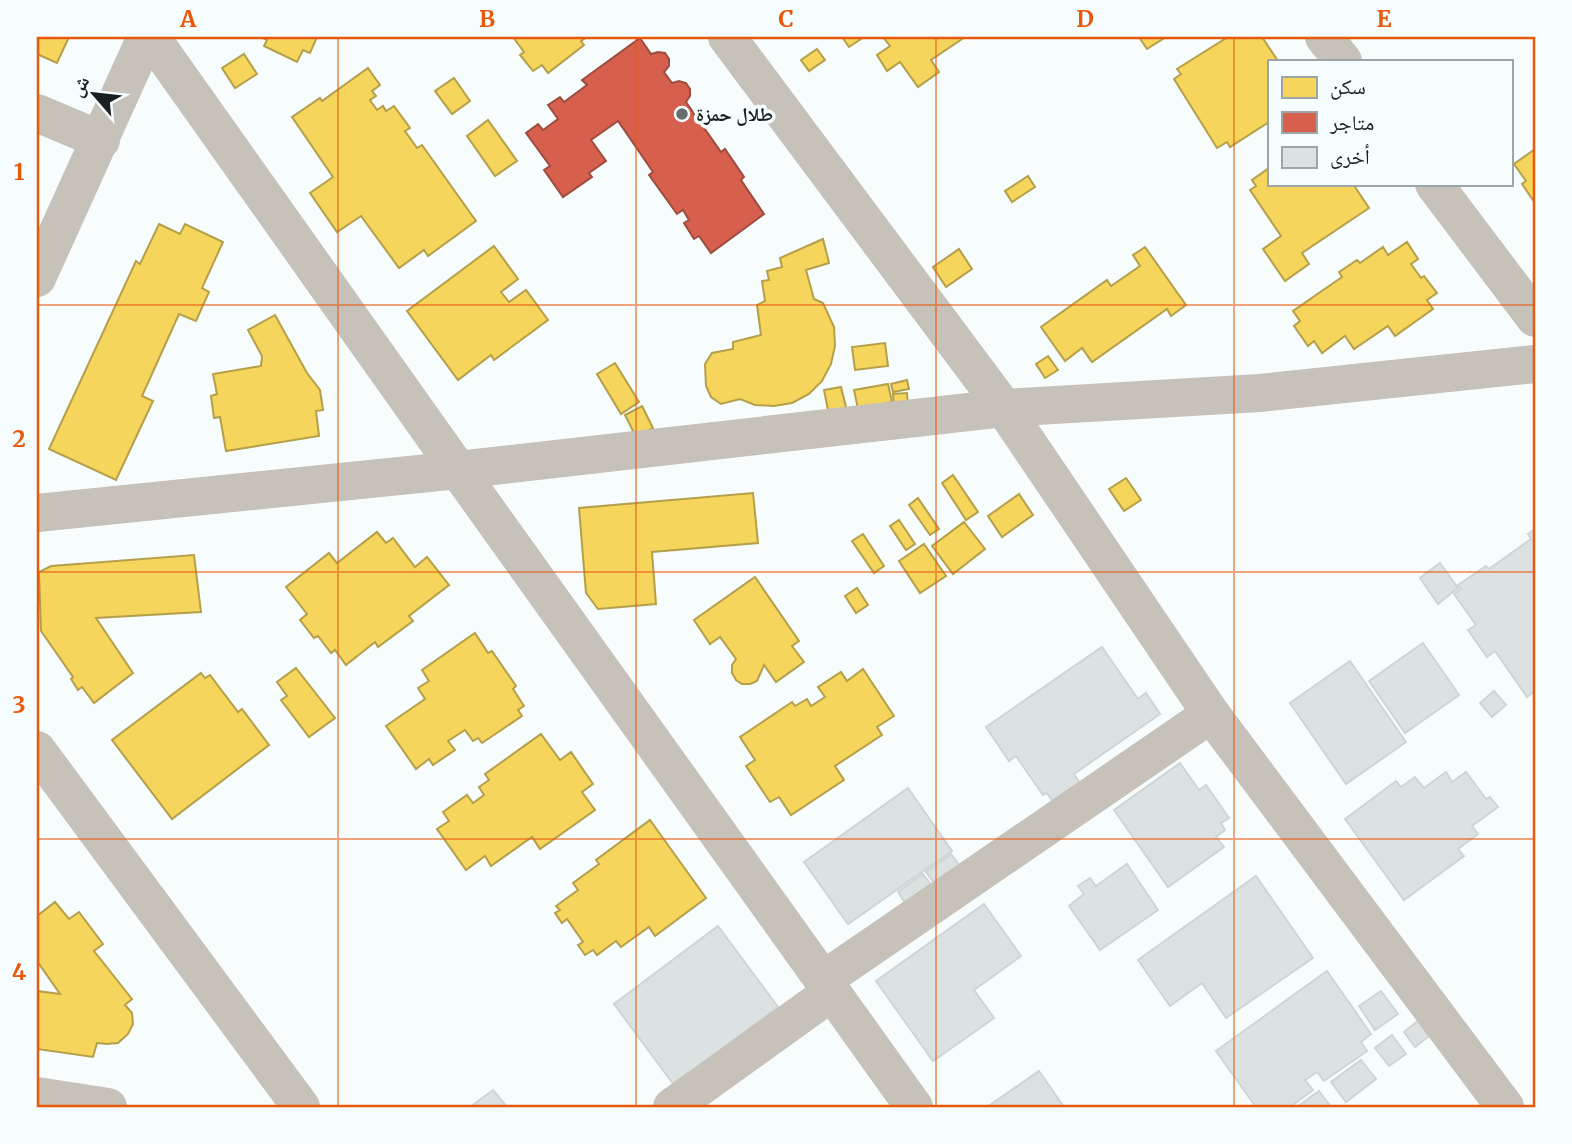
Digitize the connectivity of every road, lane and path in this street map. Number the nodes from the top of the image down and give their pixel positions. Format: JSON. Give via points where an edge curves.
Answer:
{"nodes":[{"id":1,"x":148,"y":37,"type":"edge"},
{"id":2,"x":727,"y":37,"type":"edge"},
{"id":3,"x":1324,"y":37,"type":"edge"},
{"id":4,"x":1342,"y":60,"type":"edge"},
{"id":5,"x":37,"y":113,"type":"edge"},
{"id":6,"x":101,"y":140,"type":"junction"},
{"id":7,"x":1436,"y":186,"type":"edge"},
{"id":8,"x":37,"y":278,"type":"edge"},
{"id":9,"x":1535,"y":318,"type":"edge"},
{"id":10,"x":1535,"y":364,"type":"edge"},
{"id":11,"x":1004,"y":408,"type":"junction"},
{"id":12,"x":458,"y":470,"type":"junction"},
{"id":13,"x":37,"y":513,"type":"edge"},
{"id":14,"x":1211,"y":714,"type":"junction"},
{"id":15,"x":37,"y":750,"type":"edge"},
{"id":16,"x":827,"y":986,"type":"junction"},
{"id":17,"x":37,"y":1097,"type":"edge"},
{"id":18,"x":108,"y":1107,"type":"edge"},
{"id":19,"x":302,"y":1107,"type":"edge"},
{"id":20,"x":672,"y":1107,"type":"edge"},
{"id":21,"x":914,"y":1107,"type":"edge"},
{"id":22,"x":1505,"y":1107,"type":"edge"}],
"edges":[{"from":1,"to":6,"type":"street"},
{"from":1,"to":12,"type":"street"},
{"from":2,"to":11,"type":"street"},
{"from":3,"to":4,"type":"street"},
{"from":5,"to":6,"type":"street"},
{"from":6,"to":8,"type":"street"},
{"from":7,"to":9,"type":"street"},
{"from":10,"to":11,"type":"street","via":[[1260,393]]},
{"from":11,"to":12,"type":"street"},
{"from":11,"to":14,"type":"street"},
{"from":12,"to":13,"type":"street"},
{"from":12,"to":16,"type":"street"},
{"from":14,"to":16,"type":"street"},
{"from":14,"to":22,"type":"street"},
{"from":15,"to":19,"type":"street"},
{"from":16,"to":20,"type":"street"},
{"from":16,"to":21,"type":"street"},
{"from":17,"to":18,"type":"street"}]}
